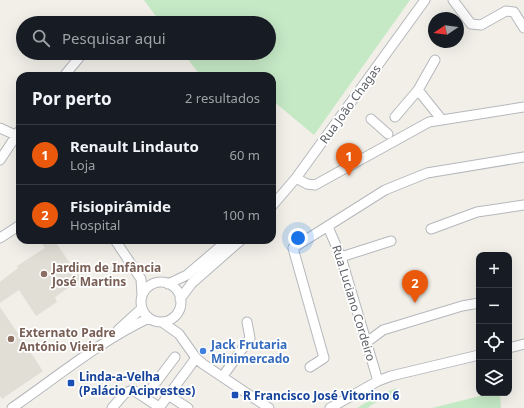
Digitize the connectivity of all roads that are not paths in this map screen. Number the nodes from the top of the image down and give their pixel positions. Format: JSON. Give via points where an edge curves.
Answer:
{"nodes":[{"id":1,"x":425,"y":0,"type":"edge"},
{"id":2,"x":453,"y":0,"type":"edge"},
{"id":3,"x":524,"y":28,"type":"edge"},
{"id":4,"x":77,"y":60,"type":"edge"},
{"id":5,"x":435,"y":60,"type":"dead end"},
{"id":6,"x":67,"y":72,"type":"edge"},
{"id":7,"x":418,"y":90,"type":"junction"},
{"id":8,"x":524,"y":108,"type":"edge"},
{"id":9,"x":395,"y":117,"type":"dead end"},
{"id":10,"x":370,"y":119,"type":"dead end"},
{"id":11,"x":442,"y":120,"type":"junction"},
{"id":12,"x":0,"y":128,"type":"edge"},
{"id":13,"x":16,"y":133,"type":"edge"},
{"id":14,"x":388,"y":134,"type":"dead end"},
{"id":15,"x":16,"y":138,"type":"edge"},
{"id":16,"x":524,"y":157,"type":"edge"},
{"id":17,"x":0,"y":160,"type":"edge"},
{"id":18,"x":296,"y":178,"type":"junction"},
{"id":19,"x":276,"y":201,"type":"edge"},
{"id":20,"x":524,"y":205,"type":"edge"},
{"id":21,"x":328,"y":227,"type":"junction"},
{"id":22,"x":16,"y":228,"type":"edge"},
{"id":23,"x":431,"y":229,"type":"dead end"},
{"id":24,"x":0,"y":238,"type":"edge"},
{"id":25,"x":391,"y":241,"type":"dead end"},
{"id":26,"x":118,"y":244,"type":"edge"},
{"id":27,"x":223,"y":244,"type":"edge"},
{"id":28,"x":236,"y":244,"type":"edge"},
{"id":29,"x":341,"y":257,"type":"junction"},
{"id":30,"x":141,"y":279,"type":"junction"},
{"id":31,"x":156,"y":283,"type":"junction"},
{"id":32,"x":168,"y":284,"type":"junction"},
{"id":33,"x":142,"y":295,"type":"junction"},
{"id":34,"x":180,"y":299,"type":"junction"},
{"id":35,"x":476,"y":304,"type":"edge"},
{"id":36,"x":142,"y":308,"type":"junction"},
{"id":37,"x":174,"y":317,"type":"junction"},
{"id":38,"x":149,"y":318,"type":"junction"},
{"id":39,"x":162,"y":322,"type":"junction"},
{"id":40,"x":247,"y":322,"type":"dead end"},
{"id":41,"x":179,"y":334,"type":"junction"},
{"id":42,"x":367,"y":342,"type":"junction"},
{"id":43,"x":524,"y":344,"type":"edge"},
{"id":44,"x":512,"y":347,"type":"edge"},
{"id":45,"x":94,"y":351,"type":"junction"},
{"id":46,"x":175,"y":357,"type":"dead end"},
{"id":47,"x":476,"y":357,"type":"edge"},
{"id":48,"x":196,"y":358,"type":"junction"},
{"id":49,"x":310,"y":367,"type":"dead end"},
{"id":50,"x":223,"y":376,"type":"junction"},
{"id":51,"x":378,"y":381,"type":"junction"},
{"id":52,"x":168,"y":395,"type":"junction"},
{"id":53,"x":145,"y":397,"type":"junction"},
{"id":54,"x":263,"y":407,"type":"edge"},
{"id":55,"x":12,"y":408,"type":"edge"},
{"id":56,"x":112,"y":408,"type":"edge"},
{"id":57,"x":159,"y":408,"type":"edge"},
{"id":58,"x":188,"y":408,"type":"edge"},
{"id":59,"x":330,"y":408,"type":"edge"}],
"edges":[{"from":1,"to":18,"type":"street","name":"Rua João Chagas"},
{"from":2,"to":3,"type":"street","via":[[472,24],[481,25],[506,11],[514,12]]},
{"from":4,"to":6,"type":"street"},
{"from":5,"to":7,"type":"street"},
{"from":7,"to":9,"type":"street"},
{"from":7,"to":11,"type":"street"},
{"from":8,"to":11,"type":"street"},
{"from":10,"to":14,"type":"street"},
{"from":11,"to":18,"type":"street","via":[[429,122],[316,185],[307,184]]},
{"from":12,"to":13,"type":"street"},
{"from":15,"to":17,"type":"street"},
{"from":16,"to":21,"type":"street","via":[[427,173],[385,190]]},
{"from":18,"to":19,"type":"street","name":"Rua João Chagas"},
{"from":20,"to":23,"type":"street","via":[[477,212]]},
{"from":21,"to":29,"type":"street","name":"Rua Luciano Cordeiro"},
{"from":21,"to":49,"type":"street","via":[[293,248],[324,358]]},
{"from":22,"to":24,"type":"street"},
{"from":25,"to":29,"type":"street"},
{"from":26,"to":30,"type":"street"},
{"from":27,"to":32,"type":"street","via":[[187,275]]},
{"from":28,"to":34,"type":"street","via":[[192,282]]},
{"from":29,"to":42,"type":"street","name":"Rua Luciano Cordeiro"},
{"from":30,"to":31,"type":"street"},
{"from":30,"to":33,"type":"street"},
{"from":31,"to":32,"type":"street"},
{"from":31,"to":33,"type":"street"},
{"from":32,"to":34,"type":"street","via":[[178,292]]},
{"from":33,"to":36,"type":"street"},
{"from":34,"to":37,"type":"street","via":[[178,312]]},
{"from":35,"to":42,"type":"street","via":[[383,330]]},
{"from":36,"to":38,"type":"street"},
{"from":36,"to":45,"type":"street"},
{"from":37,"to":39,"type":"street"},
{"from":37,"to":41,"type":"street"},
{"from":38,"to":39,"type":"street"},
{"from":38,"to":45,"type":"street"},
{"from":39,"to":41,"type":"street"},
{"from":40,"to":50,"type":"street","via":[[250,338]]},
{"from":41,"to":48,"type":"street"},
{"from":42,"to":51,"type":"street","name":"Rua Luciano Cordeiro"},
{"from":43,"to":44,"type":"street"},
{"from":45,"to":55,"type":"street"},
{"from":46,"to":53,"type":"street"},
{"from":47,"to":51,"type":"street"},
{"from":48,"to":50,"type":"street"},
{"from":48,"to":52,"type":"street"},
{"from":50,"to":54,"type":"street"},
{"from":51,"to":59,"type":"street"},
{"from":52,"to":57,"type":"street"},
{"from":52,"to":58,"type":"street"},
{"from":53,"to":56,"type":"street","via":[[133,390],[126,393]]},
{"from":53,"to":57,"type":"street"}]}
